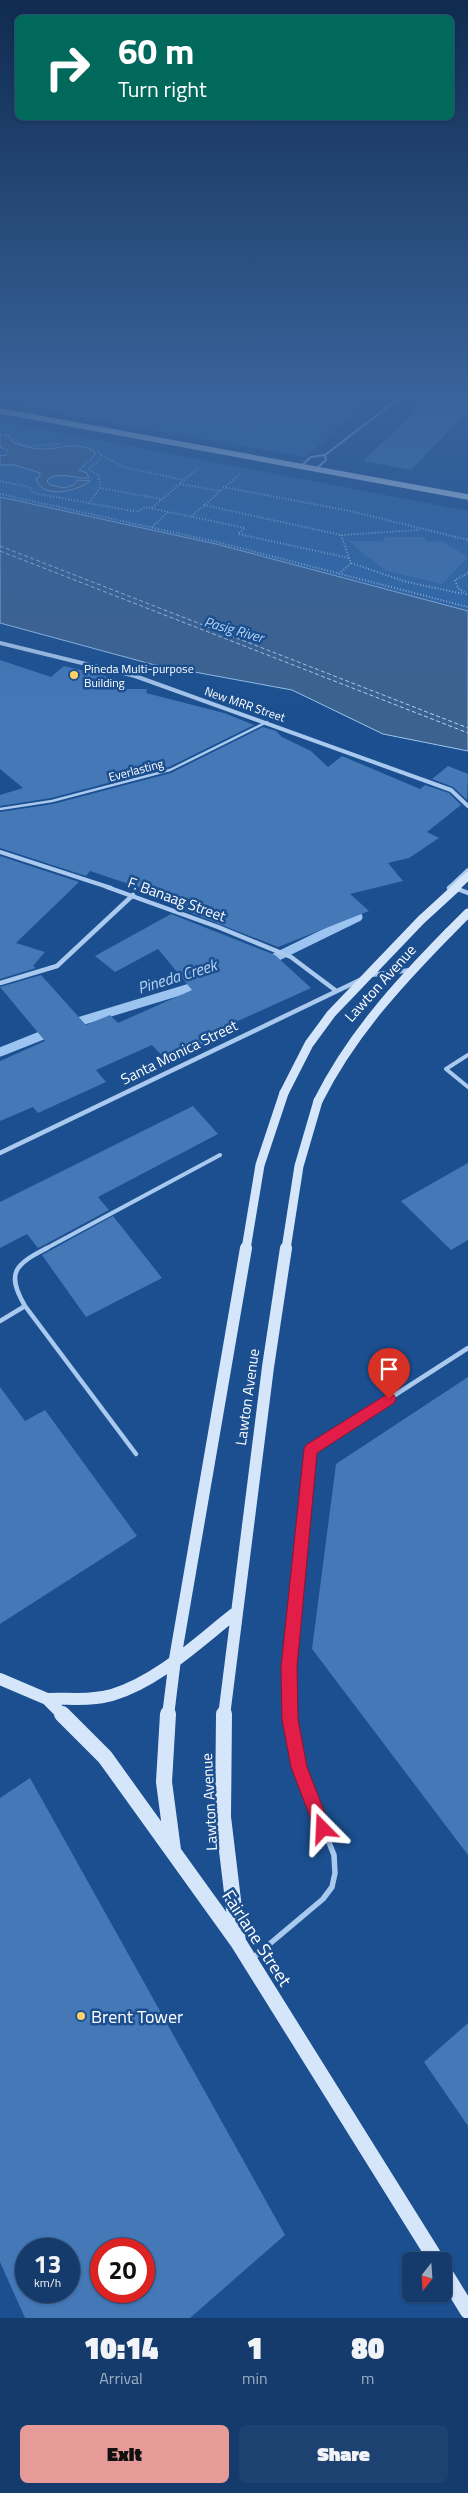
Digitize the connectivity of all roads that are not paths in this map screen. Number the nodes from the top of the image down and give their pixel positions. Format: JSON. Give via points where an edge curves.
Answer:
{"nodes":[{"id":1,"x":0,"y":643,"type":"edge"},
{"id":2,"x":267,"y":722,"type":"junction"},
{"id":3,"x":468,"y":806,"type":"edge"},
{"id":4,"x":0,"y":809,"type":"edge"},
{"id":5,"x":0,"y":852,"type":"edge"},
{"id":6,"x":468,"y":870,"type":"edge"},
{"id":7,"x":468,"y":876,"type":"edge"},
{"id":8,"x":451,"y":887,"type":"junction"},
{"id":9,"x":468,"y":893,"type":"edge"},
{"id":10,"x":133,"y":895,"type":"junction"},
{"id":11,"x":468,"y":913,"type":"edge"},
{"id":12,"x":468,"y":918,"type":"edge"},
{"id":13,"x":370,"y":975,"type":"junction"},
{"id":14,"x":0,"y":983,"type":"edge"},
{"id":15,"x":335,"y":990,"type":"junction"},
{"id":16,"x":468,"y":1055,"type":"edge"},
{"id":17,"x":468,"y":1087,"type":"edge"},
{"id":18,"x":0,"y":1153,"type":"edge"},
{"id":19,"x":220,"y":1155,"type":"dead end"},
{"id":20,"x":25,"y":1306,"type":"junction"},
{"id":21,"x":0,"y":1321,"type":"edge"},
{"id":22,"x":468,"y":1348,"type":"edge"},
{"id":23,"x":136,"y":1454,"type":"dead end"},
{"id":24,"x":234,"y":1614,"type":"junction"},
{"id":25,"x":175,"y":1659,"type":"junction"},
{"id":26,"x":0,"y":1679,"type":"edge"},
{"id":27,"x":47,"y":1699,"type":"junction"},
{"id":28,"x":173,"y":1850,"type":"junction"},
{"id":29,"x":238,"y":1942,"type":"junction"},
{"id":30,"x":249,"y":1961,"type":"junction"},
{"id":31,"x":431,"y":2252,"type":"edge"},
{"id":32,"x":452,"y":2285,"type":"edge"},
{"id":33,"x":468,"y":2311,"type":"edge"}],
"edges":[{"from":1,"to":2,"type":"street","name":"New MRR Street","via":[[112,669]]},
{"from":2,"to":3,"type":"street","name":"New MRR Street","via":[[450,790]]},
{"from":2,"to":4,"type":"lane","name":"Everlasting","via":[[170,770],[52,801]]},
{"from":5,"to":10,"type":"street","name":"F. Banaag Street"},
{"from":6,"to":8,"type":"street"},
{"from":7,"to":25,"type":"main road","name":"Lawton Avenue","bridge":true,"via":[[331,1014],[309,1044],[284,1093],[260,1165]]},
{"from":8,"to":9,"type":"street"},
{"from":8,"to":13,"type":"street","via":[[385,952]]},
{"from":10,"to":14,"type":"street","via":[[57,966]]},
{"from":10,"to":15,"type":"street","name":"F. Banaag Street","via":[[292,957]]},
{"from":11,"to":24,"type":"main road","name":"Lawton Avenue","bridge":true,"via":[[361,1027],[318,1101],[299,1166]]},
{"from":12,"to":13,"type":"street","name":"Santa Monica Street","via":[[419,967]]},
{"from":13,"to":15,"type":"street","name":"Santa Monica Street"},
{"from":15,"to":18,"type":"street","name":"Santa Monica Street"},
{"from":16,"to":17,"type":"lane","via":[[446,1069]]},
{"from":19,"to":20,"type":"lane","via":[[20,1264],[13,1274],[13,1286]]},
{"from":20,"to":21,"type":"lane"},
{"from":20,"to":23,"type":"lane"},
{"from":22,"to":30,"type":"lane","via":[[311,1449],[289,1667],[290,1719],[299,1767],[334,1855],[335,1873],[332,1887],[323,1899]]},
{"from":24,"to":25,"type":"main road"},
{"from":24,"to":29,"type":"main road","name":"Lawton Avenue","via":[[224,1703],[222,1764],[223,1817]]},
{"from":25,"to":27,"type":"main road","via":[[119,1693]]},
{"from":25,"to":28,"type":"main road","name":"Lawton Avenue","via":[[166,1727],[164,1782]]},
{"from":26,"to":27,"type":"main road","name":"Fairlane Street"},
{"from":27,"to":28,"type":"main road","name":"Fairlane Street","via":[[105,1757]]},
{"from":28,"to":29,"type":"main road","name":"Fairlane Street"},
{"from":29,"to":30,"type":"main road","name":"Fairlane Street"},
{"from":30,"to":31,"type":"main road","name":"Fairlane Street"},
{"from":32,"to":33,"type":"main road"}]}
